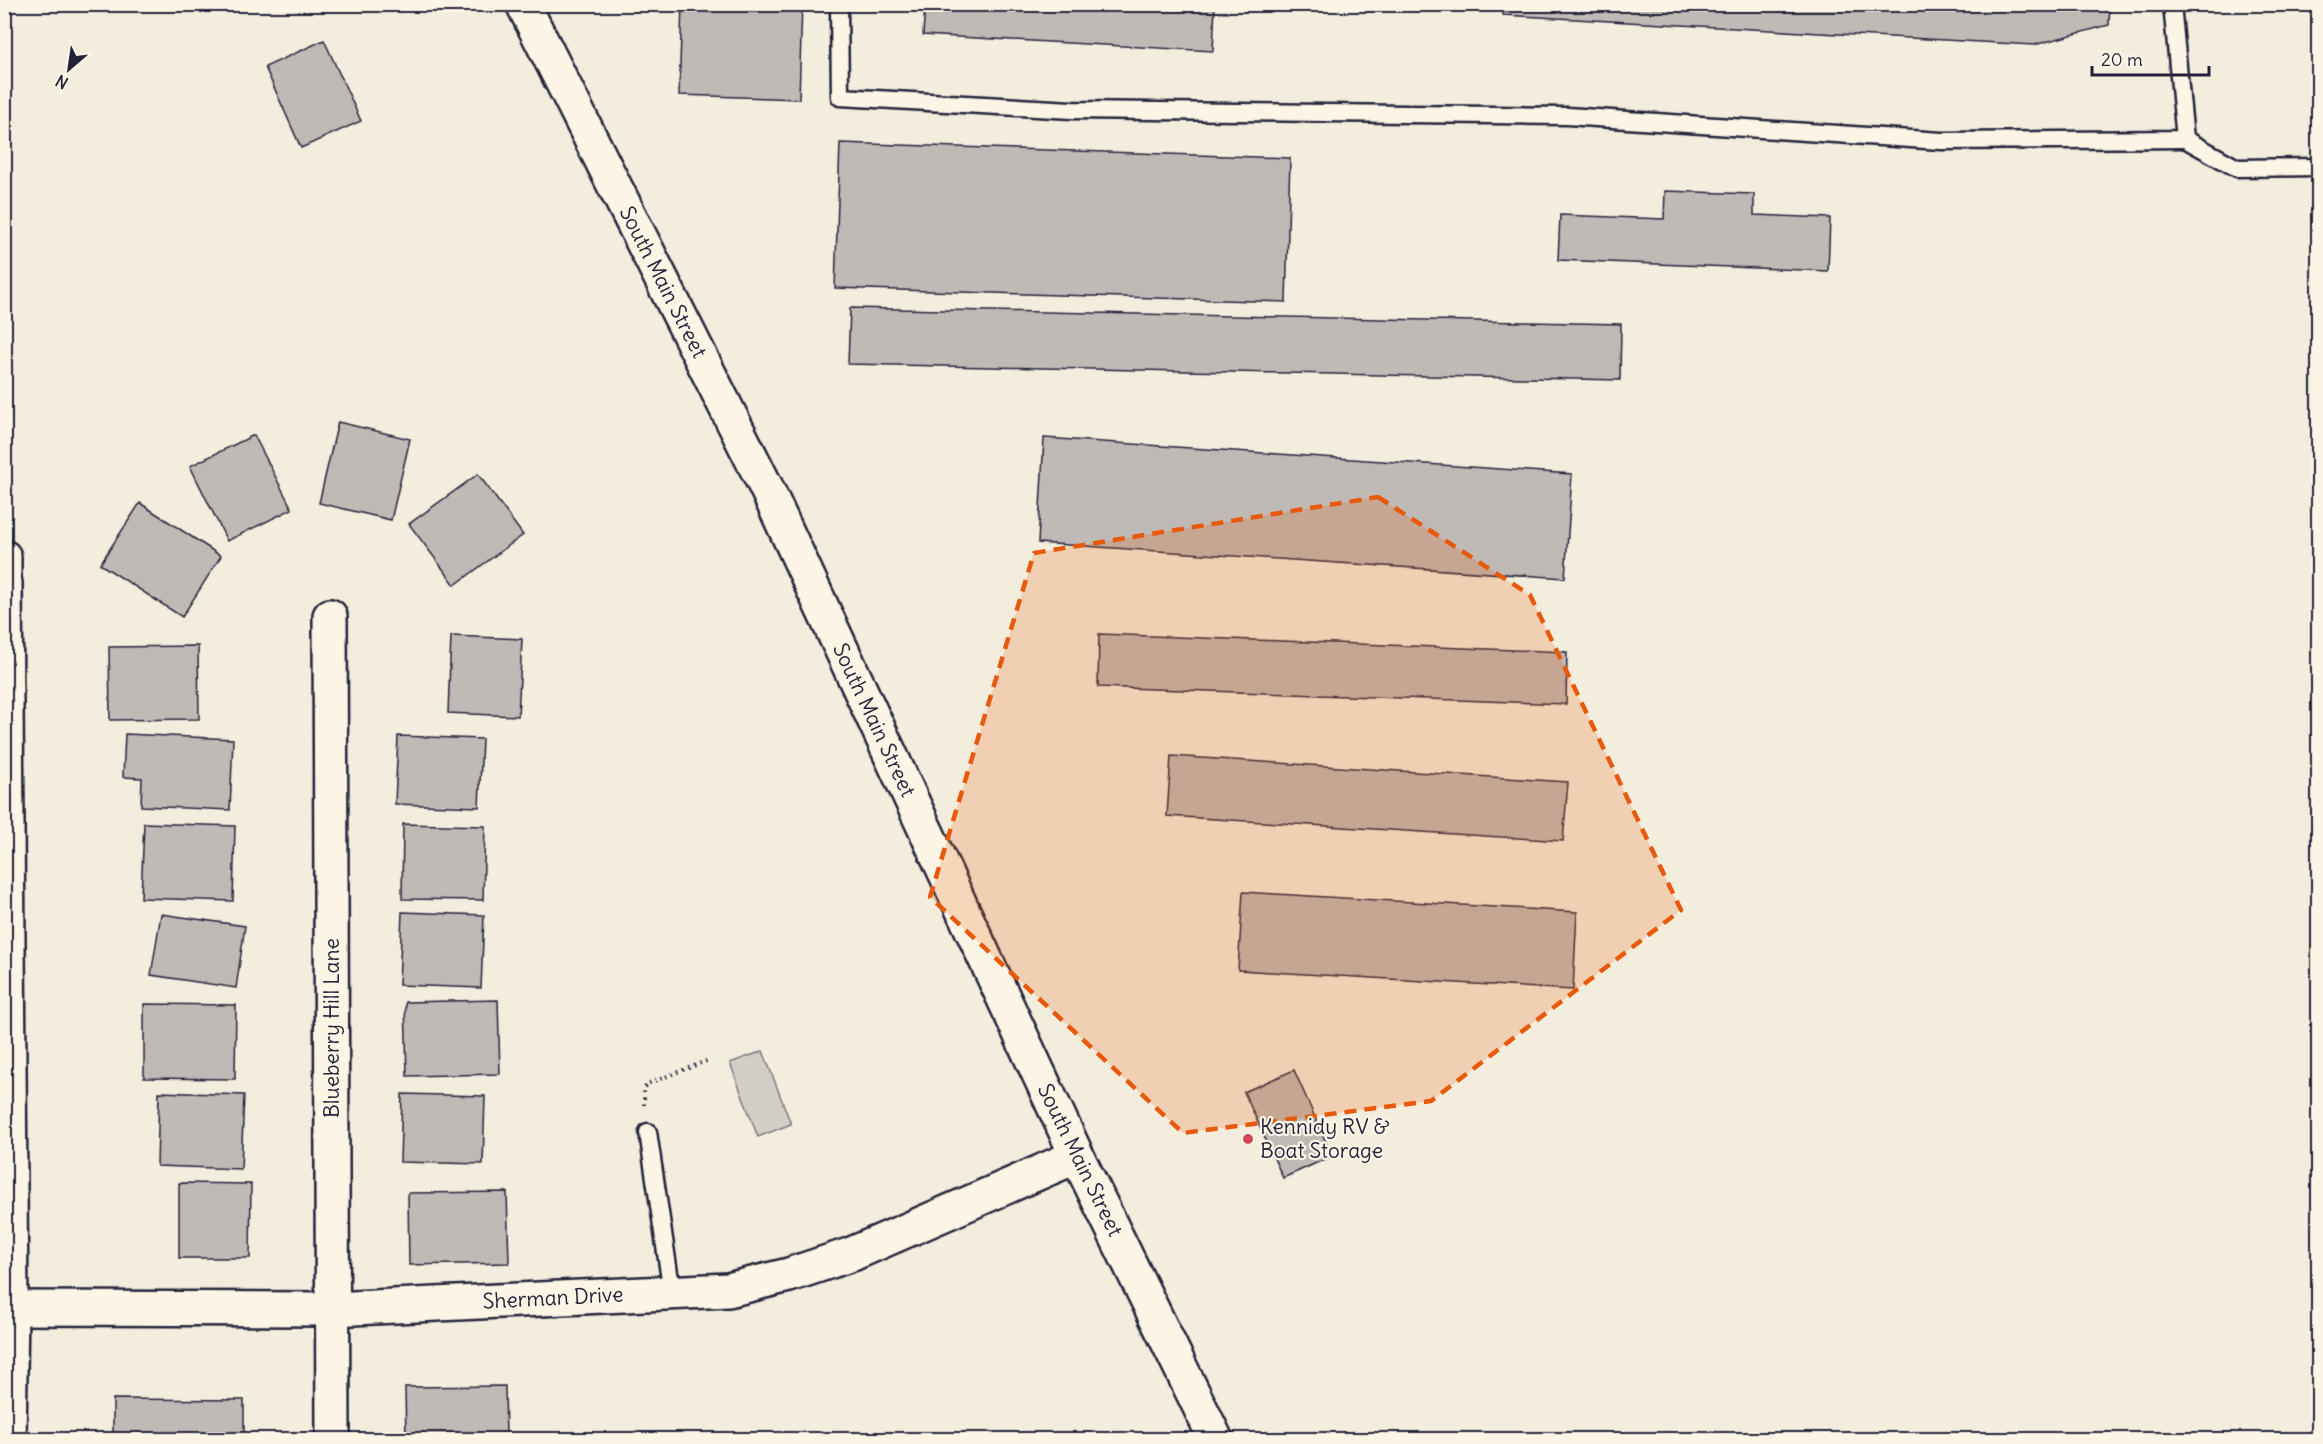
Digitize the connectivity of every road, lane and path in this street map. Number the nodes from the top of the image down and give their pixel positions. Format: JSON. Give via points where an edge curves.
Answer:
{"nodes":[{"id":1,"x":523,"y":4,"type":"edge"},
{"id":2,"x":839,"y":4,"type":"edge"},
{"id":3,"x":2172,"y":4,"type":"edge"},
{"id":4,"x":2185,"y":139,"type":"junction"},
{"id":5,"x":2319,"y":167,"type":"edge"},
{"id":6,"x":4,"y":557,"type":"edge"},
{"id":7,"x":5,"y":583,"type":"edge"},
{"id":8,"x":330,"y":616,"type":"dead end"},
{"id":9,"x":709,"y":1060,"type":"dead end"},
{"id":10,"x":648,"y":1132,"type":"joint"},
{"id":11,"x":1077,"y":1156,"type":"junction"},
{"id":12,"x":672,"y":1293,"type":"junction"},
{"id":13,"x":8,"y":1308,"type":"edge"},
{"id":14,"x":332,"y":1309,"type":"junction"},
{"id":15,"x":9,"y":1440,"type":"edge"},
{"id":16,"x":333,"y":1440,"type":"edge"},
{"id":17,"x":1216,"y":1440,"type":"edge"}],
"edges":[{"from":1,"to":11,"type":"street","name":"South Main Street","via":[[766,487]]},
{"from":2,"to":4,"type":"lane","via":[[840,97],[1072,110],[1567,116],[1941,141]]},
{"from":3,"to":4,"type":"lane"},
{"from":4,"to":5,"type":"lane","via":[[2237,168]]},
{"from":6,"to":7,"type":"street"},
{"from":7,"to":13,"type":"street"},
{"from":8,"to":14,"type":"street","name":"Blueberry Hill Lane"},
{"from":9,"to":10,"type":"path","via":[[651,1081],[645,1087]]},
{"from":10,"to":12,"type":"lane"},
{"from":11,"to":12,"type":"street","name":"Sherman Drive","via":[[852,1254],[728,1290]]},
{"from":11,"to":17,"type":"street","name":"South Main Street"},
{"from":12,"to":14,"type":"street","name":"Sherman Drive"},
{"from":13,"to":14,"type":"street","name":"Sherman Drive"},
{"from":13,"to":15,"type":"street"},
{"from":14,"to":16,"type":"street","name":"Blueberry Hill Lane"}]}
